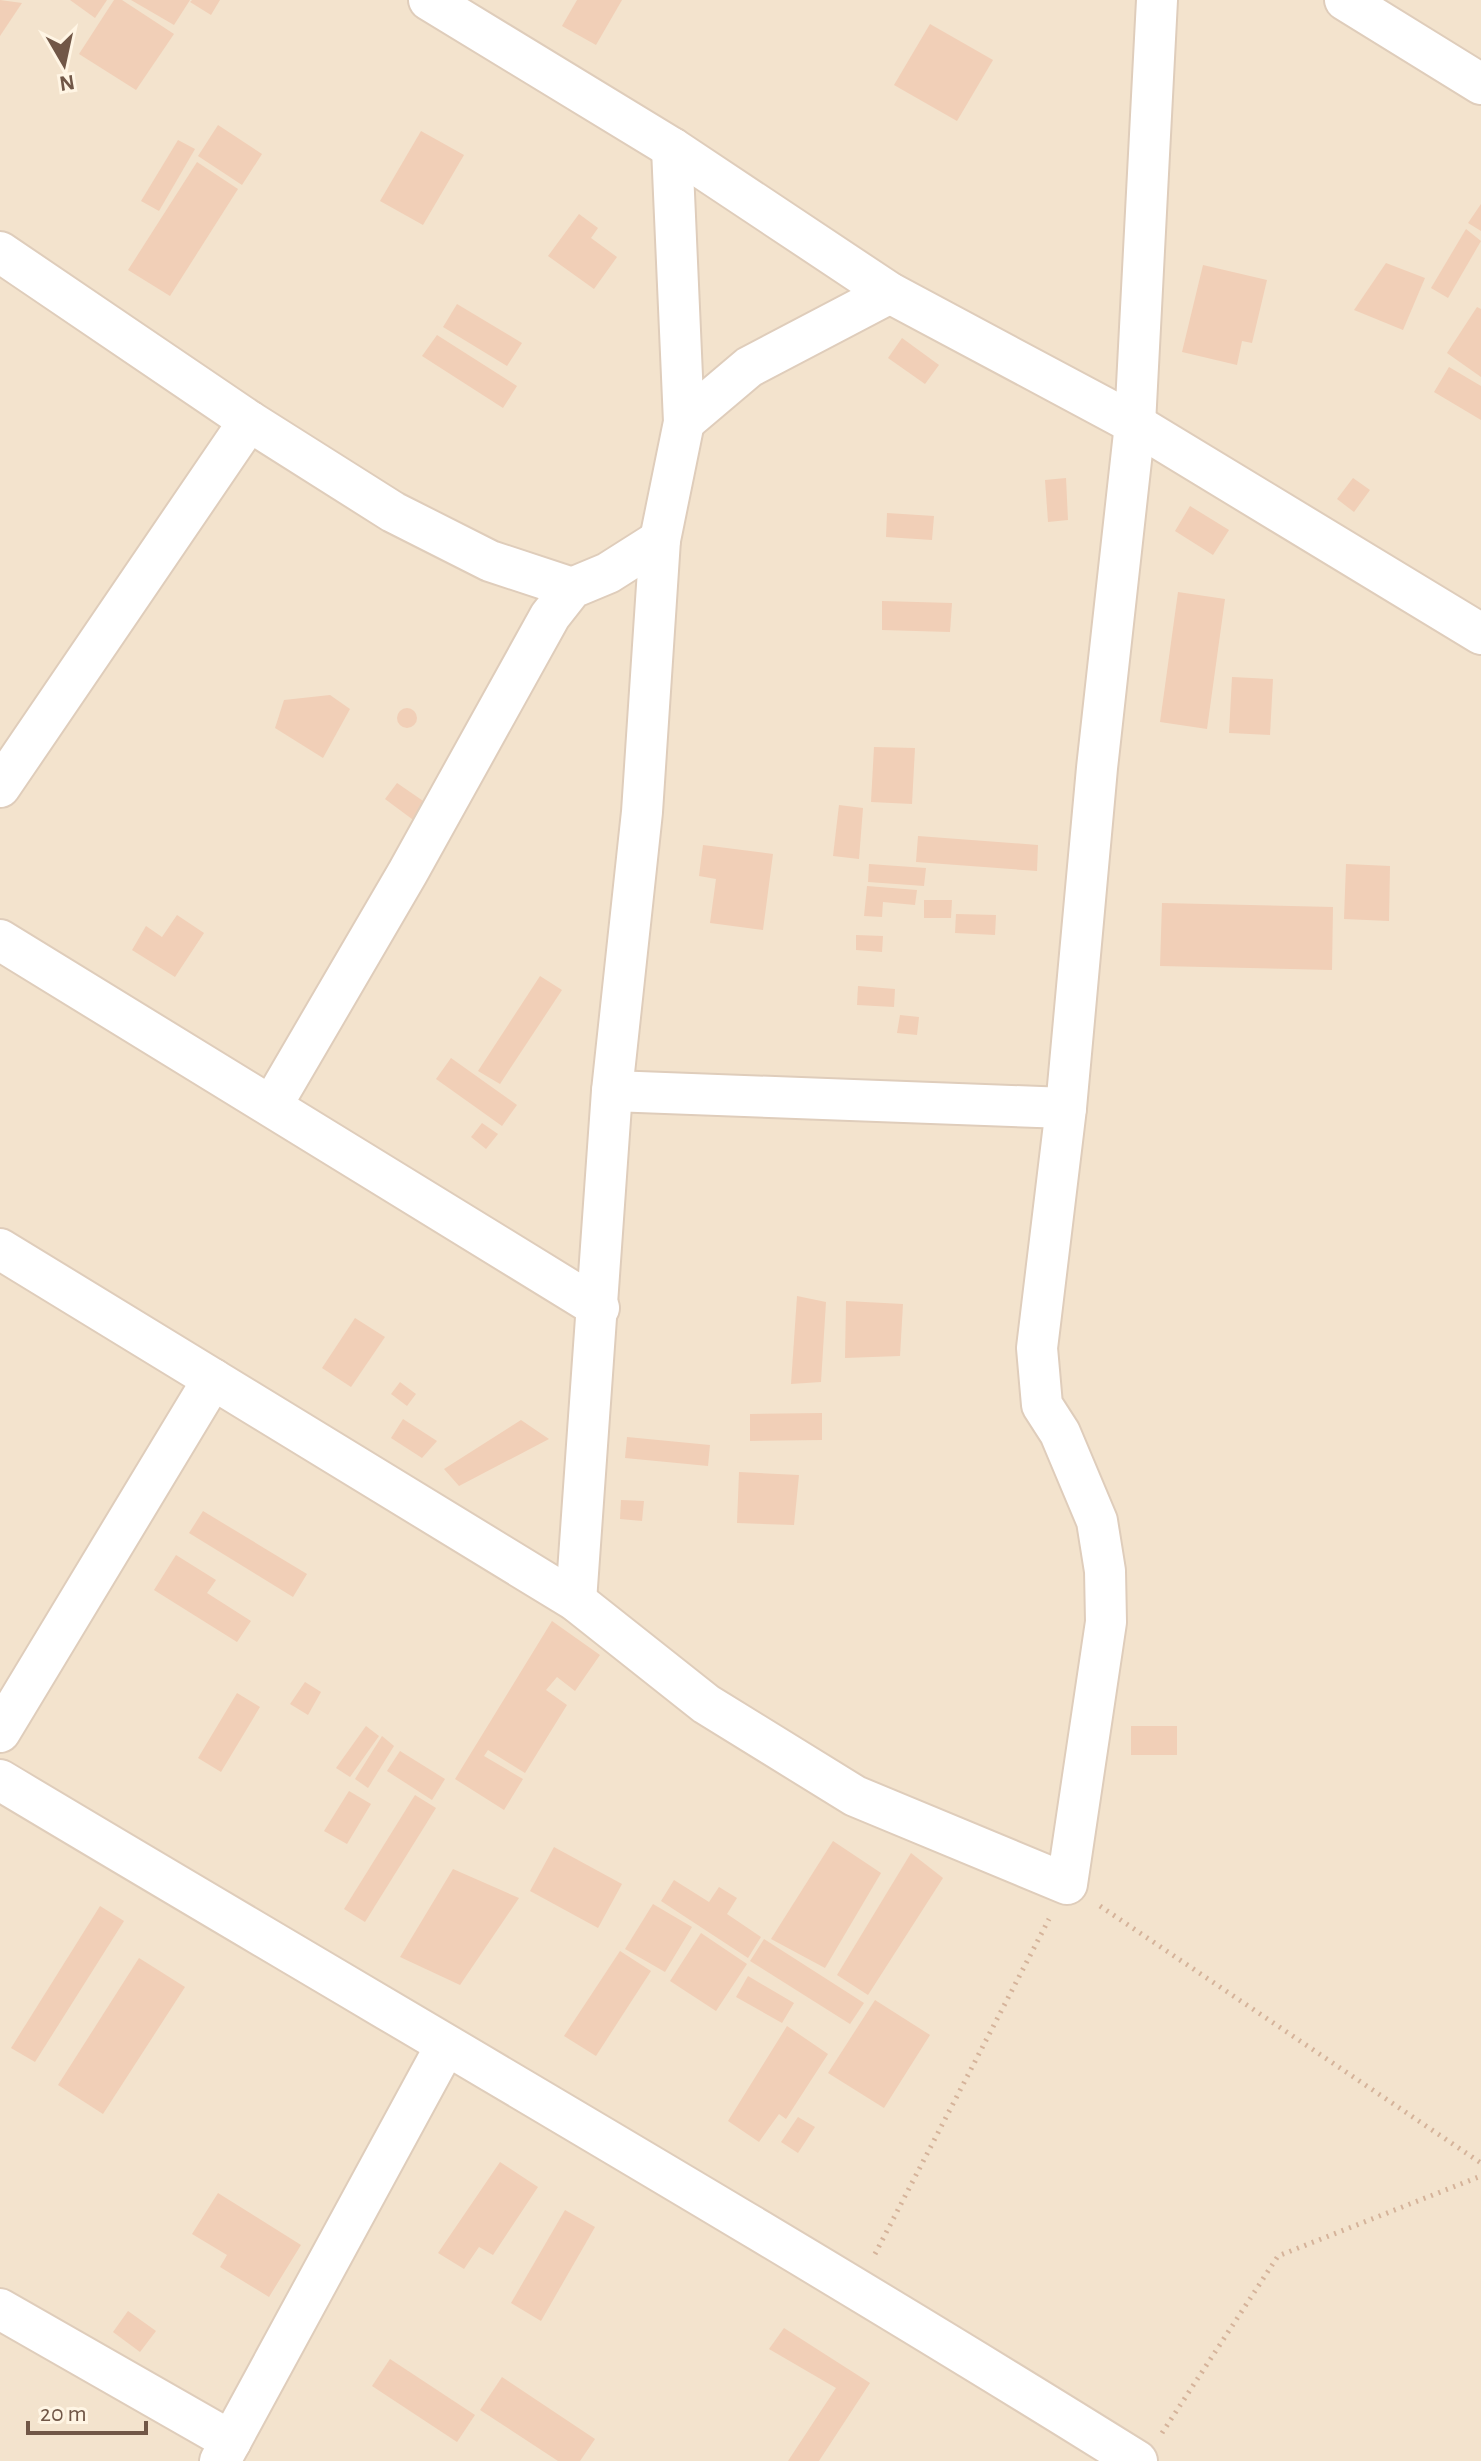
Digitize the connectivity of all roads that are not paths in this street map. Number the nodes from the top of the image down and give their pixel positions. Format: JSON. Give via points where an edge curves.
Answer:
{"nodes":[{"id":1,"x":429,"y":0,"type":"edge"},
{"id":2,"x":1157,"y":0,"type":"edge"},
{"id":3,"x":1345,"y":0,"type":"edge"},
{"id":4,"x":1481,"y":84,"type":"edge"},
{"id":5,"x":672,"y":148,"type":"junction"},
{"id":6,"x":0,"y":252,"type":"edge"},
{"id":7,"x":890,"y":293,"type":"junction"},
{"id":8,"x":249,"y":421,"type":"junction"},
{"id":9,"x":684,"y":422,"type":"junction"},
{"id":10,"x":1135,"y":424,"type":"junction"},
{"id":11,"x":660,"y":540,"type":"junction"},
{"id":12,"x":572,"y":588,"type":"junction"},
{"id":13,"x":1481,"y":634,"type":"edge"},
{"id":14,"x":0,"y":787,"type":"edge"},
{"id":15,"x":0,"y":940,"type":"edge"},
{"id":16,"x":612,"y":1091,"type":"junction"},
{"id":17,"x":272,"y":1105,"type":"junction"},
{"id":18,"x":1066,"y":1108,"type":"junction"},
{"id":19,"x":0,"y":1249,"type":"edge"},
{"id":20,"x":599,"y":1308,"type":"junction"},
{"id":21,"x":213,"y":1379,"type":"junction"},
{"id":22,"x":576,"y":1601,"type":"junction"},
{"id":23,"x":0,"y":1732,"type":"edge"},
{"id":24,"x":0,"y":1780,"type":"edge"},
{"id":25,"x":445,"y":2047,"type":"junction"},
{"id":26,"x":0,"y":2309,"type":"edge"},
{"id":27,"x":1149,"y":2448,"type":"edge"},
{"id":28,"x":225,"y":2451,"type":"edge"}],
"edges":[{"from":1,"to":5,"type":"street"},
{"from":2,"to":10,"type":"street"},
{"from":3,"to":4,"type":"street"},
{"from":5,"to":7,"type":"street"},
{"from":5,"to":9,"type":"street"},
{"from":6,"to":8,"type":"street"},
{"from":7,"to":9,"type":"street","via":[[749,367]]},
{"from":7,"to":10,"type":"street"},
{"from":8,"to":12,"type":"street","via":[[447,541]]},
{"from":8,"to":14,"type":"street"},
{"from":9,"to":11,"type":"street"},
{"from":10,"to":13,"type":"street"},
{"from":10,"to":18,"type":"street"},
{"from":11,"to":12,"type":"street","via":[[608,573]]},
{"from":11,"to":16,"type":"street","via":[[642,812]]},
{"from":12,"to":17,"type":"street","via":[[550,616]]},
{"from":15,"to":17,"type":"street"},
{"from":16,"to":18,"type":"street"},
{"from":16,"to":20,"type":"street"},
{"from":17,"to":20,"type":"street"},
{"from":18,"to":22,"type":"street","via":[[1037,1348],[1038,1393],[1097,1521],[1106,1622],[1067,1884],[855,1796],[706,1704]]},
{"from":19,"to":21,"type":"street"},
{"from":20,"to":22,"type":"street"},
{"from":21,"to":22,"type":"street"},
{"from":21,"to":23,"type":"street"},
{"from":24,"to":25,"type":"street"},
{"from":25,"to":27,"type":"street","via":[[858,2287]]},
{"from":25,"to":28,"type":"street"},
{"from":26,"to":28,"type":"street"}]}
